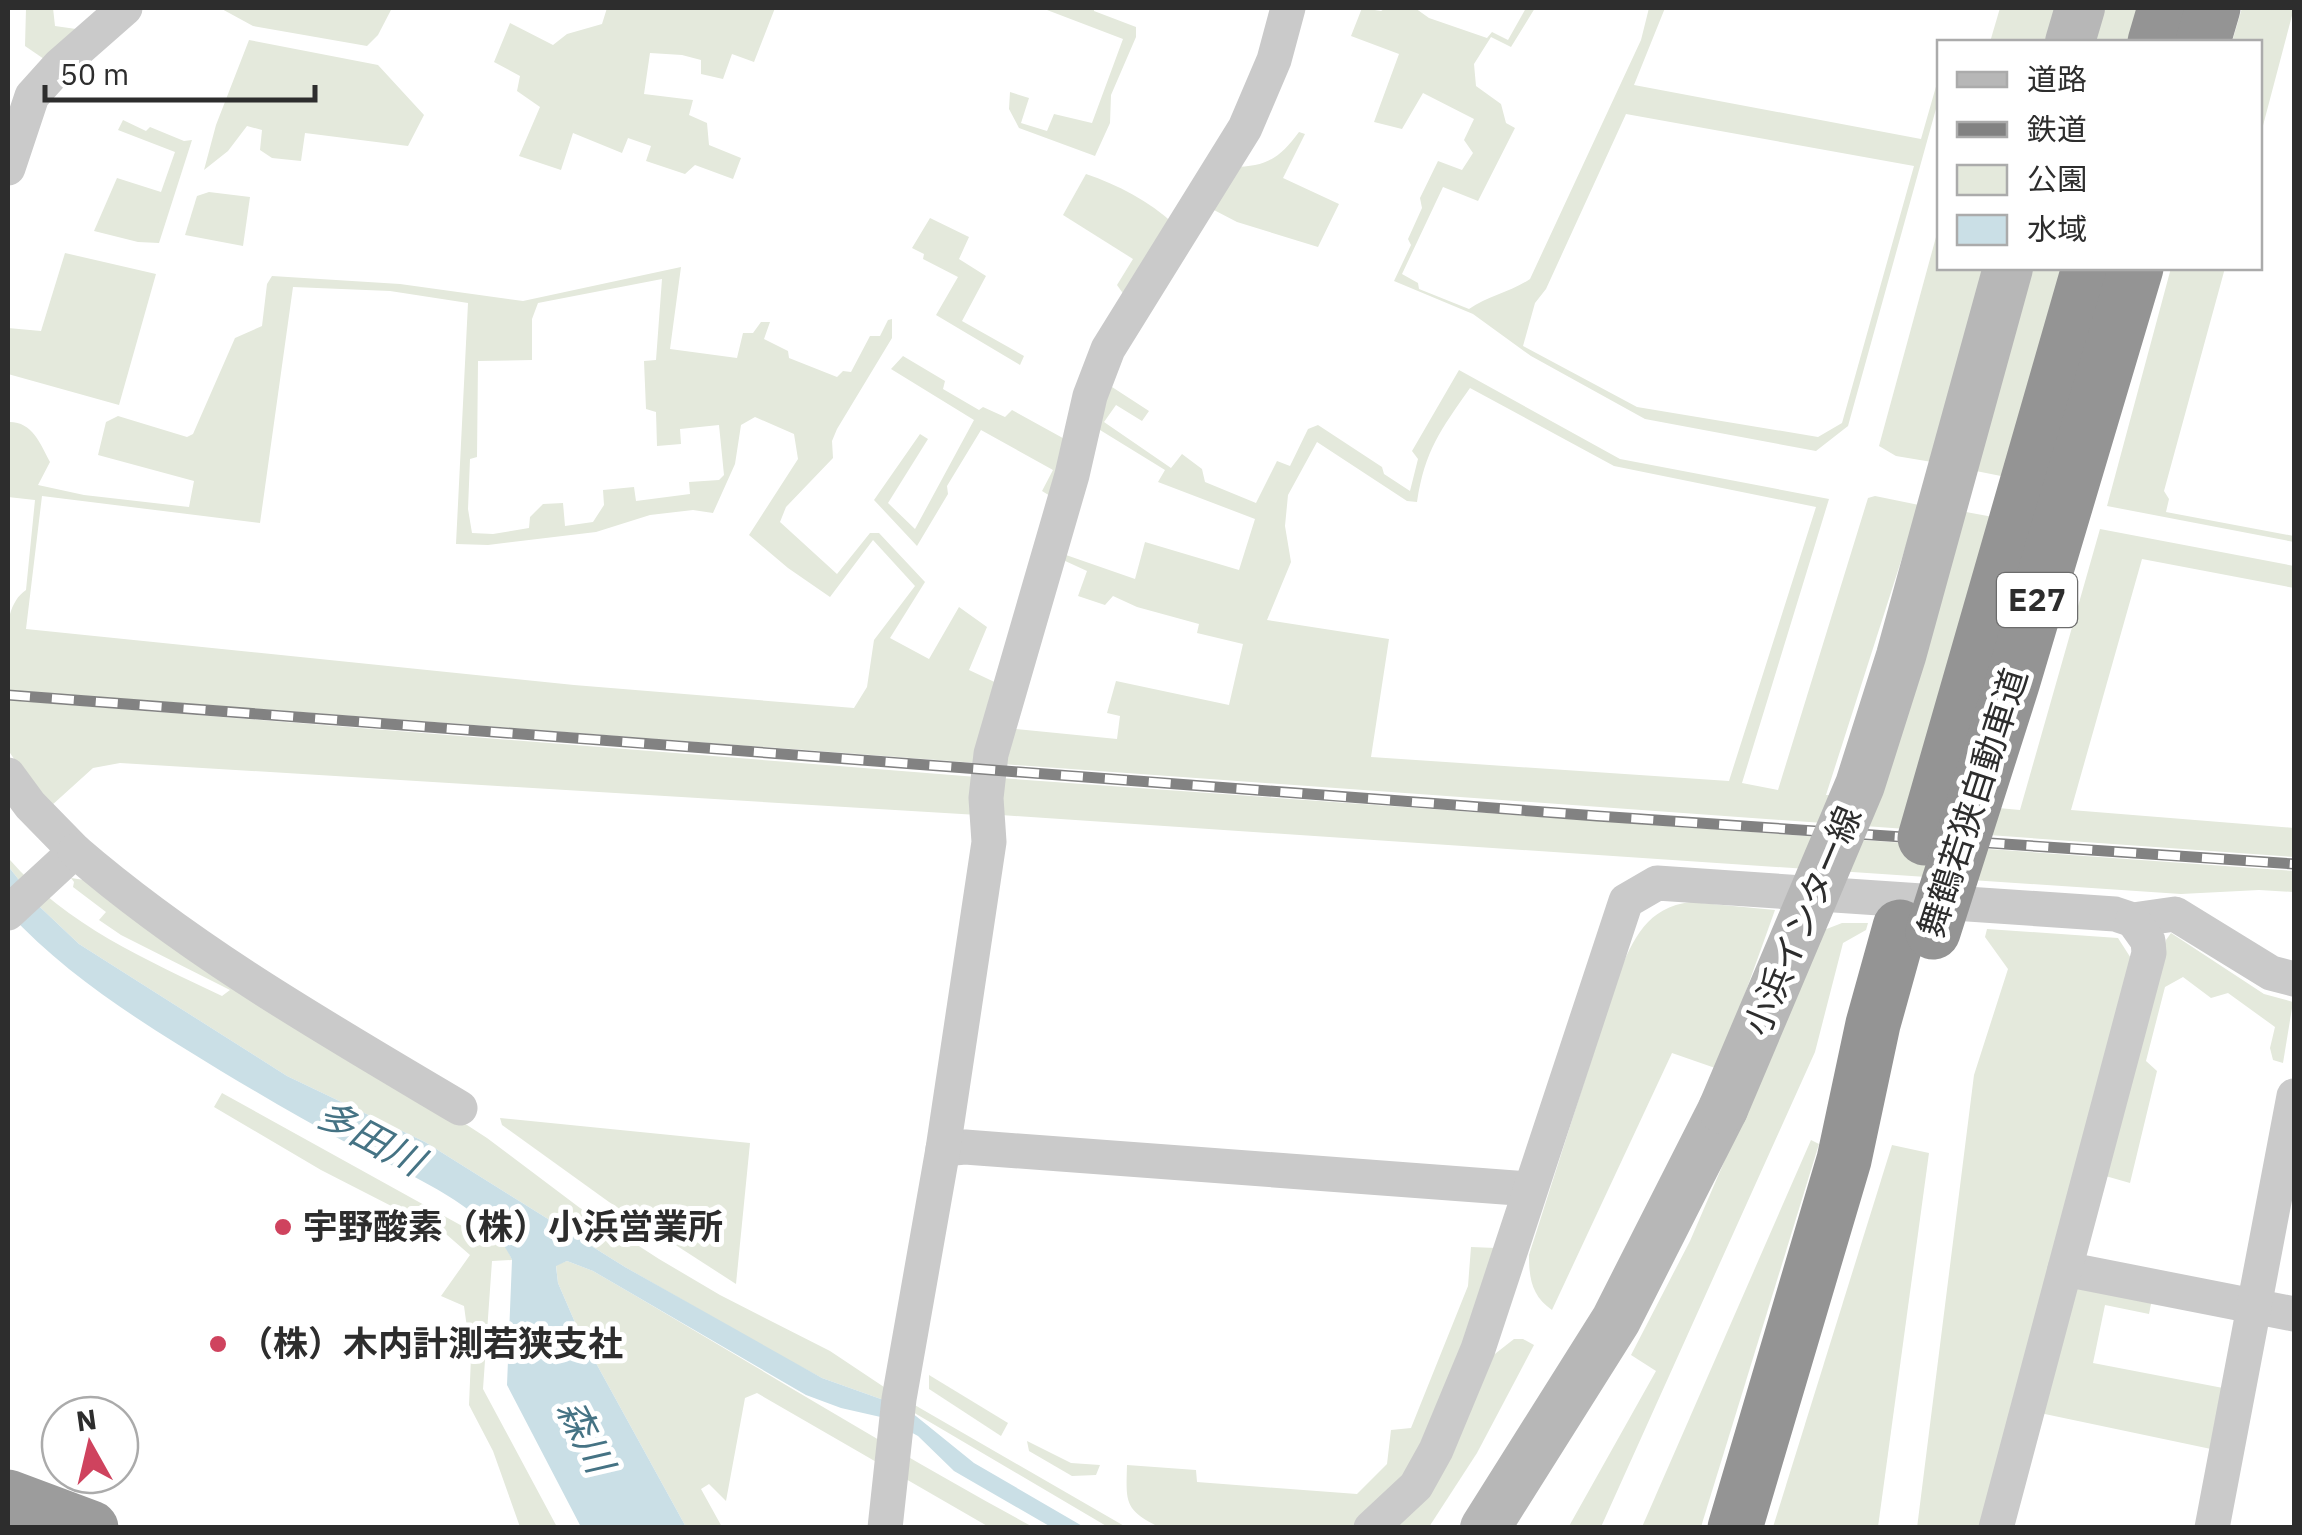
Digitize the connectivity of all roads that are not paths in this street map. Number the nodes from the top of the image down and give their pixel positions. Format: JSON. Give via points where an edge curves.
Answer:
{"nodes":[{"id":1,"x":125,"y":8,"type":"edge"},
{"id":2,"x":1288,"y":8,"type":"edge"},
{"id":3,"x":2080,"y":8,"type":"edge"},
{"id":4,"x":2165,"y":8,"type":"edge"},
{"id":5,"x":2213,"y":8,"type":"edge"},
{"id":6,"x":2071,"y":40,"type":"edge"},
{"id":7,"x":2156,"y":40,"type":"edge"},
{"id":8,"x":2203,"y":40,"type":"edge"},
{"id":9,"x":8,"y":168,"type":"edge"},
{"id":10,"x":2007,"y":270,"type":"edge"},
{"id":11,"x":2088,"y":270,"type":"edge"},
{"id":12,"x":2135,"y":270,"type":"edge"},
{"id":13,"x":8,"y":776,"type":"edge"},
{"id":14,"x":66,"y":859,"type":"junction"},
{"id":15,"x":8,"y":913,"type":"edge"},
{"id":16,"x":2132,"y":920,"type":"junction"},
{"id":17,"x":1916,"y":929,"type":"junction"},
{"id":18,"x":2294,"y":979,"type":"edge"},
{"id":19,"x":2294,"y":1096,"type":"edge"},
{"id":20,"x":460,"y":1108,"type":"dead end"},
{"id":21,"x":944,"y":1149,"type":"junction"},
{"id":22,"x":1530,"y":1189,"type":"junction"},
{"id":23,"x":2065,"y":1268,"type":"junction"},
{"id":24,"x":2254,"y":1306,"type":"junction"},
{"id":25,"x":2294,"y":1314,"type":"edge"},
{"id":26,"x":8,"y":1498,"type":"edge"},
{"id":27,"x":91,"y":1528,"type":"edge"},
{"id":28,"x":885,"y":1528,"type":"edge"},
{"id":29,"x":1372,"y":1528,"type":"edge"},
{"id":30,"x":1485,"y":1528,"type":"edge"},
{"id":31,"x":1735,"y":1528,"type":"edge"},
{"id":32,"x":1996,"y":1528,"type":"edge"},
{"id":33,"x":2212,"y":1528,"type":"edge"}],
"edges":[{"from":1,"to":9,"type":"street","via":[[32,96]]},
{"from":2,"to":21,"type":"street","via":[[1246,128],[1130,309],[1090,396],[988,770],[989,842]]},
{"from":3,"to":6,"type":"main road"},
{"from":4,"to":7,"type":"highway"},
{"from":5,"to":8,"type":"highway"},
{"from":10,"to":30,"type":"main road","name":"小浜インター線","bridge":true,"via":[[1860,784],[1722,1109],[1616,1320]]},
{"from":11,"to":17,"type":"highway","name":"舞鶴若狭自動車道","number":"E27","bridge":true},
{"from":12,"to":17,"type":"highway","name":"舞鶴若狭自動車道","number":"E27","bridge":true,"via":[[2013,681]]},
{"from":13,"to":14,"type":"street"},
{"from":14,"to":15,"type":"street"},
{"from":14,"to":20,"type":"street"},
{"from":16,"to":18,"type":"street","via":[[2175,914],[2271,973]]},
{"from":16,"to":22,"type":"street","via":[[1657,883],[1626,901]]},
{"from":16,"to":23,"type":"street","via":[[2143,929],[2149,953]]},
{"from":17,"to":31,"type":"highway","name":"舞鶴若狭自動車道","number":"E27"},
{"from":19,"to":24,"type":"street"},
{"from":21,"to":22,"type":"street"},
{"from":21,"to":28,"type":"street","via":[[899,1398]]},
{"from":22,"to":29,"type":"street","via":[[1478,1349],[1436,1450],[1416,1486]]},
{"from":23,"to":24,"type":"street"},
{"from":23,"to":32,"type":"street"},
{"from":24,"to":25,"type":"street"},
{"from":24,"to":33,"type":"street"},
{"from":26,"to":27,"type":"highway"}]}
